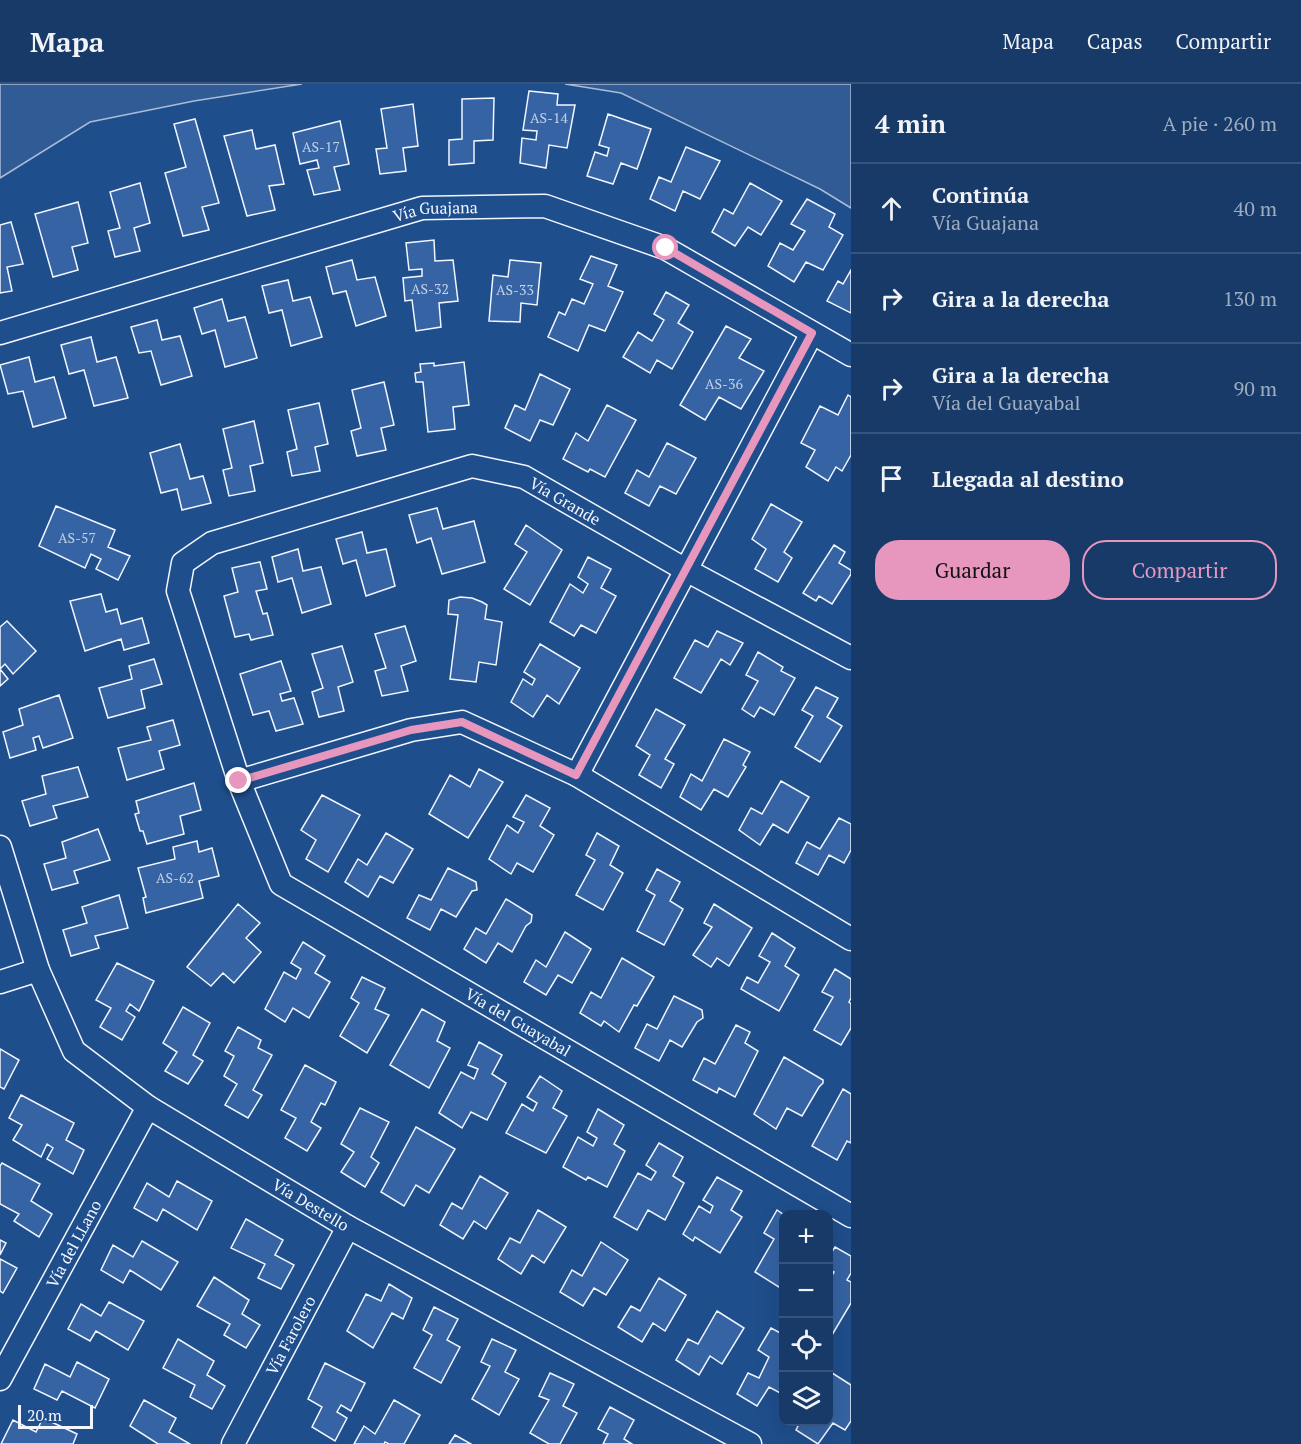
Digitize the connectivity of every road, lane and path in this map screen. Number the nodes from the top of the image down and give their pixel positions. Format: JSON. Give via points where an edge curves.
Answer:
{"nodes":[{"id":1,"x":0,"y":333,"type":"edge"},
{"id":2,"x":812,"y":333,"type":"junction"},
{"id":3,"x":851,"y":355,"type":"edge"},
{"id":4,"x":686,"y":570,"type":"junction"},
{"id":5,"x":178,"y":591,"type":"joint"},
{"id":6,"x":851,"y":658,"type":"edge"},
{"id":7,"x":576,"y":775,"type":"junction"},
{"id":8,"x":239,"y":781,"type":"junction"},
{"id":9,"x":0,"y":847,"type":"edge"},
{"id":10,"x":851,"y":939,"type":"edge"},
{"id":11,"x":38,"y":970,"type":"junction"},
{"id":12,"x":0,"y":982,"type":"edge"},
{"id":13,"x":148,"y":1107,"type":"junction"},
{"id":14,"x":851,"y":1216,"type":"edge"},
{"id":15,"x":348,"y":1227,"type":"junction"},
{"id":16,"x":0,"y":1379,"type":"edge"},
{"id":17,"x":241,"y":1441,"type":"edge"},
{"id":18,"x":750,"y":1444,"type":"edge"}],
"edges":[{"from":1,"to":2,"type":"street","name":"Vía Guajana","via":[[422,208],[545,206],[666,248]]},
{"from":2,"to":3,"type":"street","name":"Vía Guajana"},
{"from":2,"to":4,"type":"street"},
{"from":4,"to":5,"type":"street","name":"Vía Grande","via":[[524,477],[472,466],[212,543],[183,564]]},
{"from":4,"to":6,"type":"street","name":"Vía Grande"},
{"from":4,"to":7,"type":"street"},
{"from":5,"to":8,"type":"street","name":"Vía del Guayabal"},
{"from":7,"to":8,"type":"street","via":[[462,722],[411,730]]},
{"from":7,"to":10,"type":"street"},
{"from":8,"to":14,"type":"street","name":"Vía del Guayabal","via":[[281,884]]},
{"from":9,"to":11,"type":"street","name":"Vía Destello"},
{"from":11,"to":12,"type":"street"},
{"from":11,"to":13,"type":"street","name":"Vía Destello","via":[[74,1051]]},
{"from":13,"to":15,"type":"street","name":"Vía Destello"},
{"from":13,"to":16,"type":"street","name":"Vía del LLano"},
{"from":15,"to":17,"type":"street","name":"Vía Farolero"},
{"from":15,"to":18,"type":"street","name":"Vía Destello"}]}
